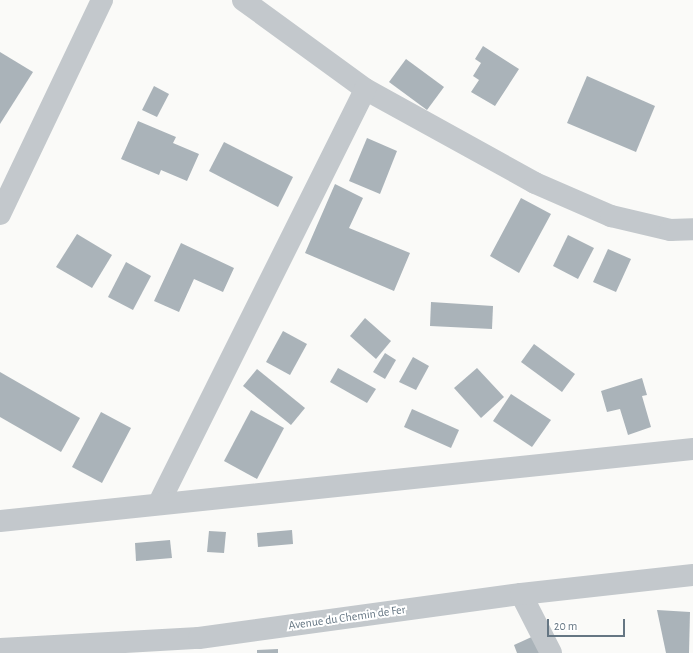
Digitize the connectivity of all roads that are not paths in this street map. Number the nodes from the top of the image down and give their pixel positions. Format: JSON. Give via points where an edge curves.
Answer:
{"nodes":[{"id":1,"x":102,"y":0,"type":"edge"},
{"id":2,"x":243,"y":0,"type":"edge"},
{"id":3,"x":365,"y":89,"type":"junction"},
{"id":4,"x":2,"y":204,"type":"edge"},
{"id":5,"x":693,"y":229,"type":"edge"},
{"id":6,"x":693,"y":449,"type":"edge"},
{"id":7,"x":159,"y":503,"type":"junction"},
{"id":8,"x":0,"y":521,"type":"edge"},
{"id":9,"x":693,"y":575,"type":"edge"},
{"id":10,"x":521,"y":594,"type":"junction"},
{"id":11,"x":0,"y":649,"type":"edge"},
{"id":12,"x":74,"y":649,"type":"edge"},
{"id":13,"x":551,"y":653,"type":"edge"}],
"edges":[{"from":1,"to":4,"type":"street"},
{"from":2,"to":3,"type":"street"},
{"from":3,"to":5,"type":"street","via":[[535,183],[611,216],[670,230]]},
{"from":3,"to":7,"type":"street"},
{"from":6,"to":7,"type":"street"},
{"from":7,"to":8,"type":"street"},
{"from":9,"to":10,"type":"street","name":"Avenue du Chemin de Fer"},
{"from":10,"to":12,"type":"street","name":"Avenue du Chemin de Fer","via":[[199,638]]},
{"from":10,"to":13,"type":"street"},
{"from":11,"to":12,"type":"street","name":"Avenue du Chemin de Fer"}]}
